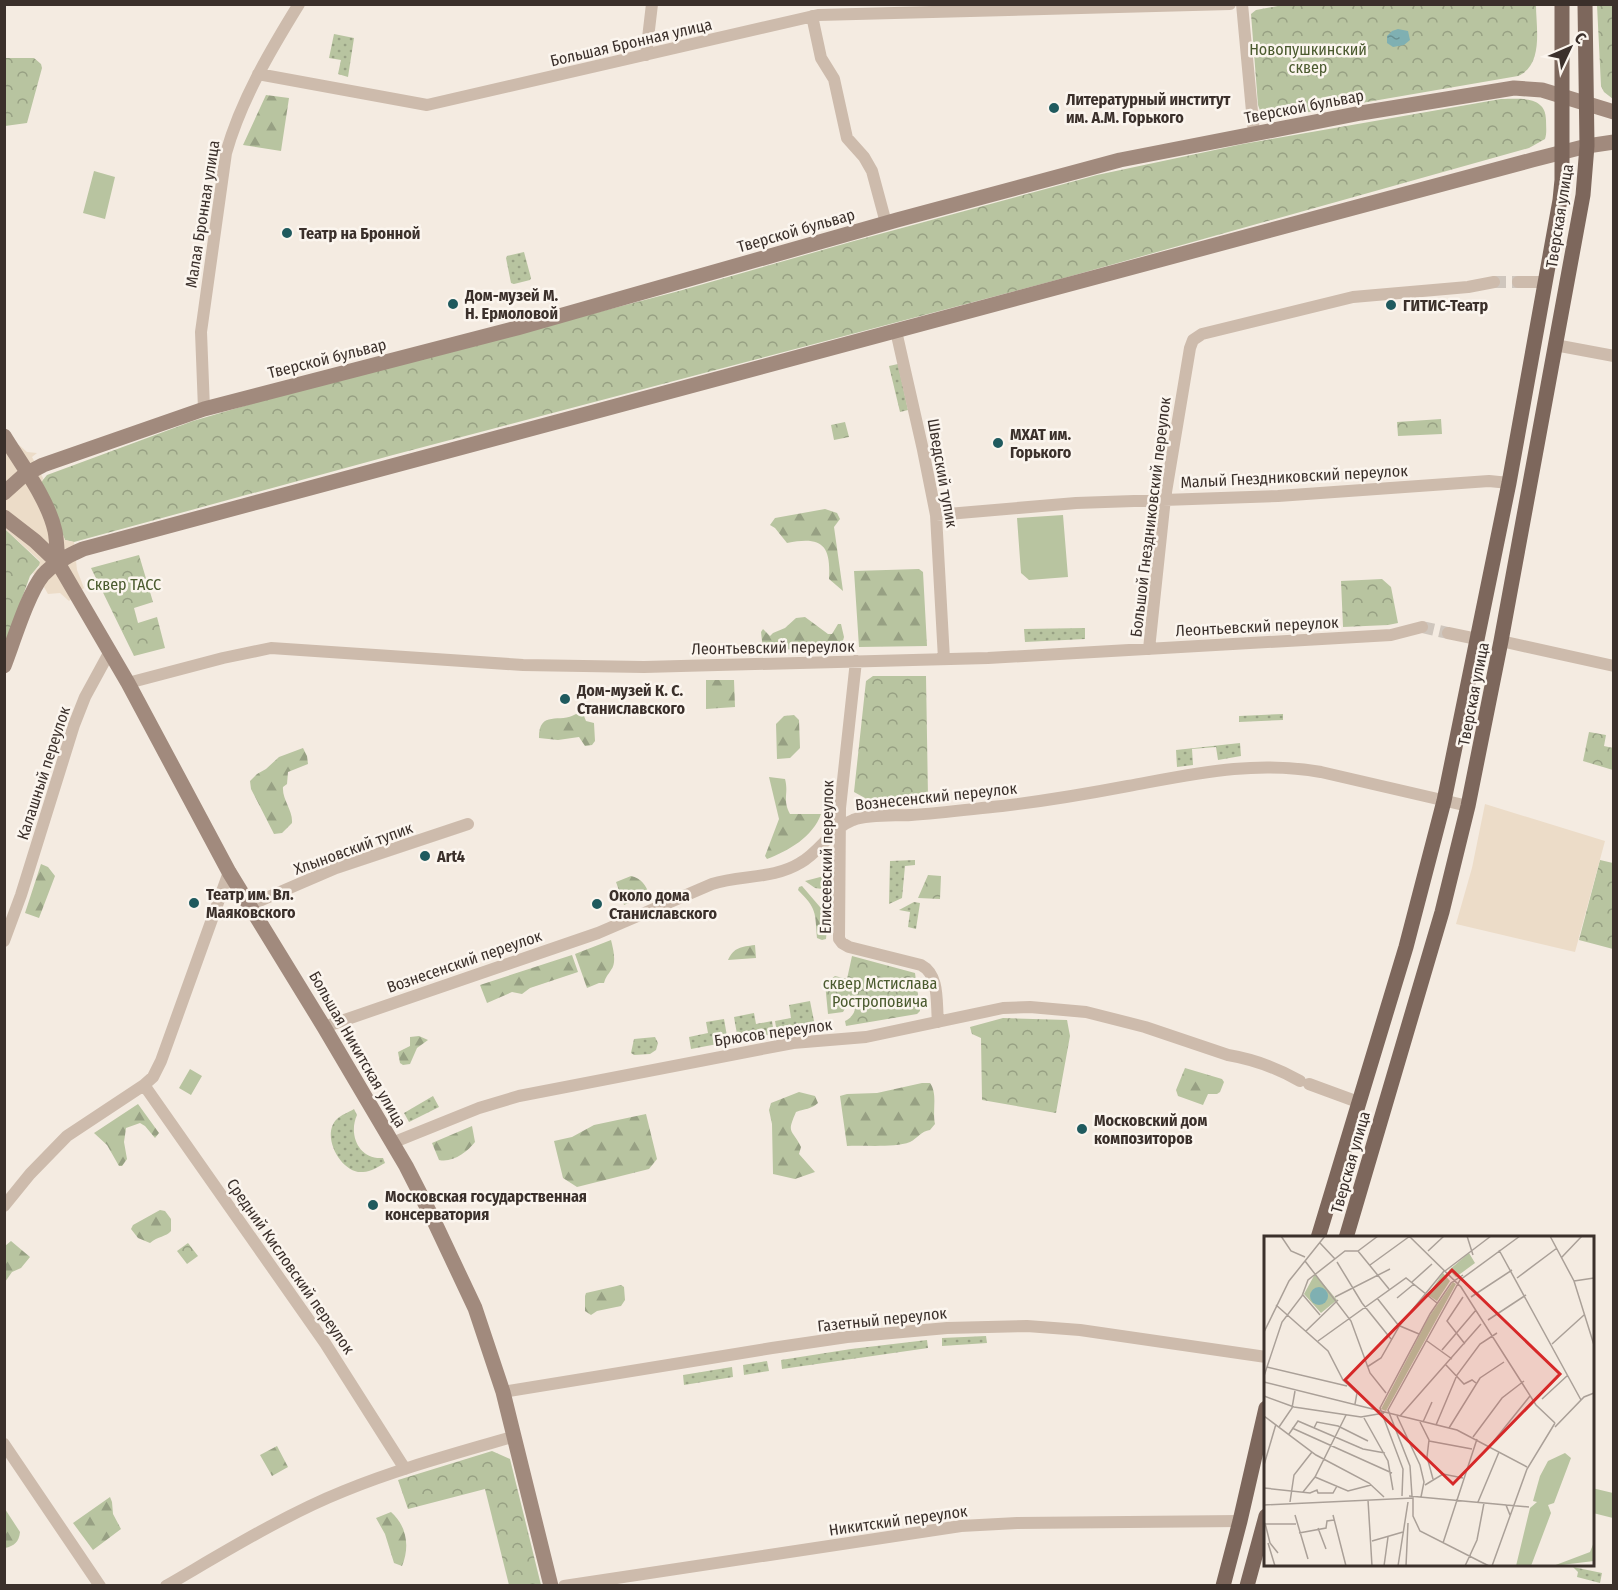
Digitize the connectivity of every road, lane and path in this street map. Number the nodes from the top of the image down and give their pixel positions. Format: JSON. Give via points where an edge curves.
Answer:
{"nodes":[{"id":1,"x":299,"y":4,"type":"edge"},
{"id":2,"x":652,"y":4,"type":"edge"},
{"id":3,"x":1230,"y":4,"type":"edge"},
{"id":4,"x":1242,"y":4,"type":"edge"},
{"id":5,"x":1562,"y":4,"type":"edge"},
{"id":6,"x":1585,"y":4,"type":"edge"},
{"id":7,"x":808,"y":13,"type":"edge"},
{"id":8,"x":646,"y":55,"type":"junction"},
{"id":9,"x":258,"y":74,"type":"junction"},
{"id":10,"x":1563,"y":96,"type":"junction"},
{"id":11,"x":1586,"y":103,"type":"junction"},
{"id":12,"x":1614,"y":112,"type":"edge"},
{"id":13,"x":1254,"y":134,"type":"junction"},
{"id":14,"x":1614,"y":142,"type":"edge"},
{"id":15,"x":1587,"y":146,"type":"junction"},
{"id":16,"x":1562,"y":152,"type":"junction"},
{"id":17,"x":886,"y":223,"type":"junction"},
{"id":18,"x":1518,"y":282,"type":"tunnel mouth"},
{"id":19,"x":1545,"y":282,"type":"junction"},
{"id":20,"x":1488,"y":283,"type":"tunnel mouth"},
{"id":21,"x":896,"y":331,"type":"junction"},
{"id":22,"x":1555,"y":345,"type":"junction"},
{"id":23,"x":1614,"y":356,"type":"edge"},
{"id":24,"x":204,"y":409,"type":"junction"},
{"id":25,"x":4,"y":436,"type":"edge"},
{"id":26,"x":28,"y":473,"type":"junction"},
{"id":27,"x":1509,"y":483,"type":"junction"},
{"id":28,"x":4,"y":493,"type":"edge"},
{"id":29,"x":1165,"y":498,"type":"junction"},
{"id":30,"x":936,"y":516,"type":"junction"},
{"id":31,"x":4,"y":517,"type":"edge"},
{"id":32,"x":58,"y":563,"type":"junction"},
{"id":33,"x":1422,"y":627,"type":"tunnel mouth"},
{"id":34,"x":1448,"y":633,"type":"tunnel mouth"},
{"id":35,"x":1477,"y":639,"type":"junction"},
{"id":36,"x":1501,"y":641,"type":"junction"},
{"id":37,"x":1149,"y":649,"type":"junction"},
{"id":38,"x":109,"y":653,"type":"junction"},
{"id":39,"x":944,"y":659,"type":"junction"},
{"id":40,"x":856,"y":662,"type":"junction"},
{"id":41,"x":4,"y":666,"type":"edge"},
{"id":42,"x":1614,"y":666,"type":"edge"},
{"id":43,"x":128,"y":683,"type":"junction"},
{"id":44,"x":1444,"y":801,"type":"junction"},
{"id":45,"x":1468,"y":806,"type":"junction"},
{"id":46,"x":468,"y":824,"type":"dead end"},
{"id":47,"x":839,"y":829,"type":"junction"},
{"id":48,"x":229,"y":872,"type":"junction"},
{"id":49,"x":250,"y":905,"type":"junction"},
{"id":50,"x":4,"y":941,"type":"edge"},
{"id":51,"x":938,"y":1022,"type":"junction"},
{"id":52,"x":324,"y":1027,"type":"junction"},
{"id":53,"x":144,"y":1085,"type":"junction"},
{"id":54,"x":1358,"y":1102,"type":"junction"},
{"id":55,"x":392,"y":1143,"type":"junction"},
{"id":56,"x":4,"y":1206,"type":"edge"},
{"id":57,"x":1319,"y":1236,"type":"edge"},
{"id":58,"x":1347,"y":1236,"type":"edge"},
{"id":59,"x":1264,"y":1357,"type":"edge"},
{"id":60,"x":504,"y":1392,"type":"junction"},
{"id":61,"x":1264,"y":1417,"type":"edge"},
{"id":62,"x":515,"y":1436,"type":"junction"},
{"id":63,"x":4,"y":1444,"type":"edge"},
{"id":64,"x":405,"y":1469,"type":"junction"},
{"id":65,"x":1240,"y":1521,"type":"junction"},
{"id":66,"x":1264,"y":1523,"type":"edge"},
{"id":67,"x":100,"y":1586,"type":"edge"},
{"id":68,"x":166,"y":1586,"type":"edge"},
{"id":69,"x":551,"y":1586,"type":"edge"},
{"id":70,"x":564,"y":1586,"type":"edge"},
{"id":71,"x":1223,"y":1586,"type":"edge"},
{"id":72,"x":1247,"y":1586,"type":"edge"}],
"edges":[{"from":1,"to":9,"type":"street","name":"Малая Бронная улица"},
{"from":2,"to":8,"type":"street"},
{"from":3,"to":7,"type":"street","name":"Большая Бронная улица"},
{"from":4,"to":13,"type":"street"},
{"from":5,"to":10,"type":"main road","name":"Тверская улица"},
{"from":6,"to":11,"type":"main road","name":"Тверская улица"},
{"from":7,"to":8,"type":"street","name":"Большая Бронная улица"},
{"from":7,"to":17,"type":"street","via":[[821,58],[834,79],[847,138],[872,171]]},
{"from":8,"to":9,"type":"street","name":"Большая Бронная улица","via":[[427,105]]},
{"from":9,"to":24,"type":"street","name":"Малая Бронная улица","via":[[224,161],[201,332]]},
{"from":10,"to":11,"type":"main road","name":"Тверской бульвар"},
{"from":10,"to":13,"type":"main road","name":"Тверской бульвар","via":[[1542,90],[1503,90]]},
{"from":10,"to":16,"type":"main road","name":"Тверская улица"},
{"from":11,"to":12,"type":"main road","name":"Тверской бульвар"},
{"from":11,"to":15,"type":"main road","name":"Тверская улица"},
{"from":13,"to":17,"type":"main road","name":"Тверской бульвар","via":[[1110,162]]},
{"from":14,"to":15,"type":"main road"},
{"from":15,"to":16,"type":"main road"},
{"from":15,"to":22,"type":"main road","name":"Тверская улица"},
{"from":16,"to":19,"type":"main road","name":"Тверская улица","via":[[1560,200]]},
{"from":16,"to":21,"type":"main road"},
{"from":17,"to":24,"type":"main road","name":"Тверской бульвар","via":[[526,325]]},
{"from":18,"to":19,"type":"street"},
{"from":19,"to":27,"type":"main road","name":"Тверская улица"},
{"from":20,"to":29,"type":"street","name":"Большой Гнездниковский переулок","via":[[1353,297],[1198,336],[1190,348]]},
{"from":21,"to":30,"type":"street","name":"Шведский тупик"},
{"from":21,"to":32,"type":"main road","via":[[83,549]]},
{"from":22,"to":23,"type":"street"},
{"from":22,"to":36,"type":"main road","name":"Тверская улица"},
{"from":24,"to":26,"type":"main road","name":"Тверской бульвар"},
{"from":25,"to":26,"type":"main road"},
{"from":26,"to":28,"type":"main road","name":"Тверской бульвар"},
{"from":26,"to":32,"type":"main road","via":[[53,523]]},
{"from":27,"to":29,"type":"street","name":"Малый Гнездниковский переулок"},
{"from":27,"to":35,"type":"main road","name":"Тверская улица"},
{"from":29,"to":30,"type":"street","name":"Малый Гнездниковский переулок"},
{"from":29,"to":37,"type":"street","name":"Большой Гнездниковский переулок"},
{"from":30,"to":39,"type":"street","name":"Шведский тупик"},
{"from":31,"to":32,"type":"main road"},
{"from":32,"to":38,"type":"main road","name":"Большая Никитская улица"},
{"from":32,"to":41,"type":"main road","via":[[38,584]]},
{"from":33,"to":37,"type":"street","name":"Леонтьевский переулок","via":[[1391,635]]},
{"from":34,"to":35,"type":"street"},
{"from":35,"to":44,"type":"main road","name":"Тверская улица"},
{"from":36,"to":42,"type":"street"},
{"from":36,"to":45,"type":"main road","name":"Тверская улица"},
{"from":37,"to":39,"type":"street","name":"Леонтьевский переулок"},
{"from":38,"to":43,"type":"main road","name":"Большая Никитская улица"},
{"from":38,"to":50,"type":"street","name":"Калашный переулок","via":[[74,725]]},
{"from":39,"to":40,"type":"street","name":"Леонтьевский переулок"},
{"from":40,"to":43,"type":"street","name":"Леонтьевский переулок","via":[[644,667],[533,665],[271,648]]},
{"from":40,"to":47,"type":"street","name":"Елисеевский переулок"},
{"from":43,"to":48,"type":"main road","name":"Большая Никитская улица"},
{"from":44,"to":45,"type":"street","name":"Вознесенский переулок"},
{"from":44,"to":47,"type":"street","name":"Вознесенский переулок","via":[[1321,772],[1261,766],[1056,800],[860,818]]},
{"from":44,"to":54,"type":"main road","name":"Тверская улица","via":[[1409,936]]},
{"from":45,"to":58,"type":"main road","name":"Тверская улица","via":[[1439,922]]},
{"from":46,"to":49,"type":"street","name":"Хлыновский тупик","via":[[336,868]]},
{"from":47,"to":51,"type":"street","name":"Елисеевский переулок","via":[[840,941],[930,971]]},
{"from":47,"to":52,"type":"street","name":"Вознесенский переулок","via":[[812,856],[790,869],[712,884],[598,933]]},
{"from":48,"to":49,"type":"main road","name":"Большая Никитская улица"},
{"from":48,"to":53,"type":"street","via":[[161,1061]]},
{"from":49,"to":52,"type":"main road","name":"Большая Никитская улица"},
{"from":51,"to":54,"type":"street","name":"Брюсов переулок","via":[[1003,1008],[1086,1012],[1239,1057]]},
{"from":51,"to":55,"type":"street","name":"Брюсов переулок","via":[[866,1037],[793,1043],[530,1094],[479,1108]]},
{"from":52,"to":55,"type":"main road","name":"Большая Никитская улица"},
{"from":53,"to":56,"type":"street","via":[[67,1136]]},
{"from":53,"to":64,"type":"street","name":"Средний Кисловский переулок","via":[[325,1343]]},
{"from":54,"to":57,"type":"main road","name":"Тверская улица"},
{"from":55,"to":60,"type":"main road","name":"Большая Никитская улица","via":[[475,1308]]},
{"from":59,"to":60,"type":"street","name":"Газетный переулок","via":[[1080,1330],[969,1327],[847,1337]]},
{"from":60,"to":62,"type":"main road","name":"Большая Никитская улица"},
{"from":61,"to":65,"type":"main road"},
{"from":62,"to":64,"type":"street"},
{"from":62,"to":69,"type":"main road","name":"Большая Никитская улица"},
{"from":63,"to":67,"type":"street"},
{"from":64,"to":68,"type":"street","via":[[323,1500]]},
{"from":65,"to":70,"type":"street","name":"Никитский переулок","via":[[961,1526]]},
{"from":65,"to":71,"type":"main road"},
{"from":66,"to":72,"type":"main road"}]}
